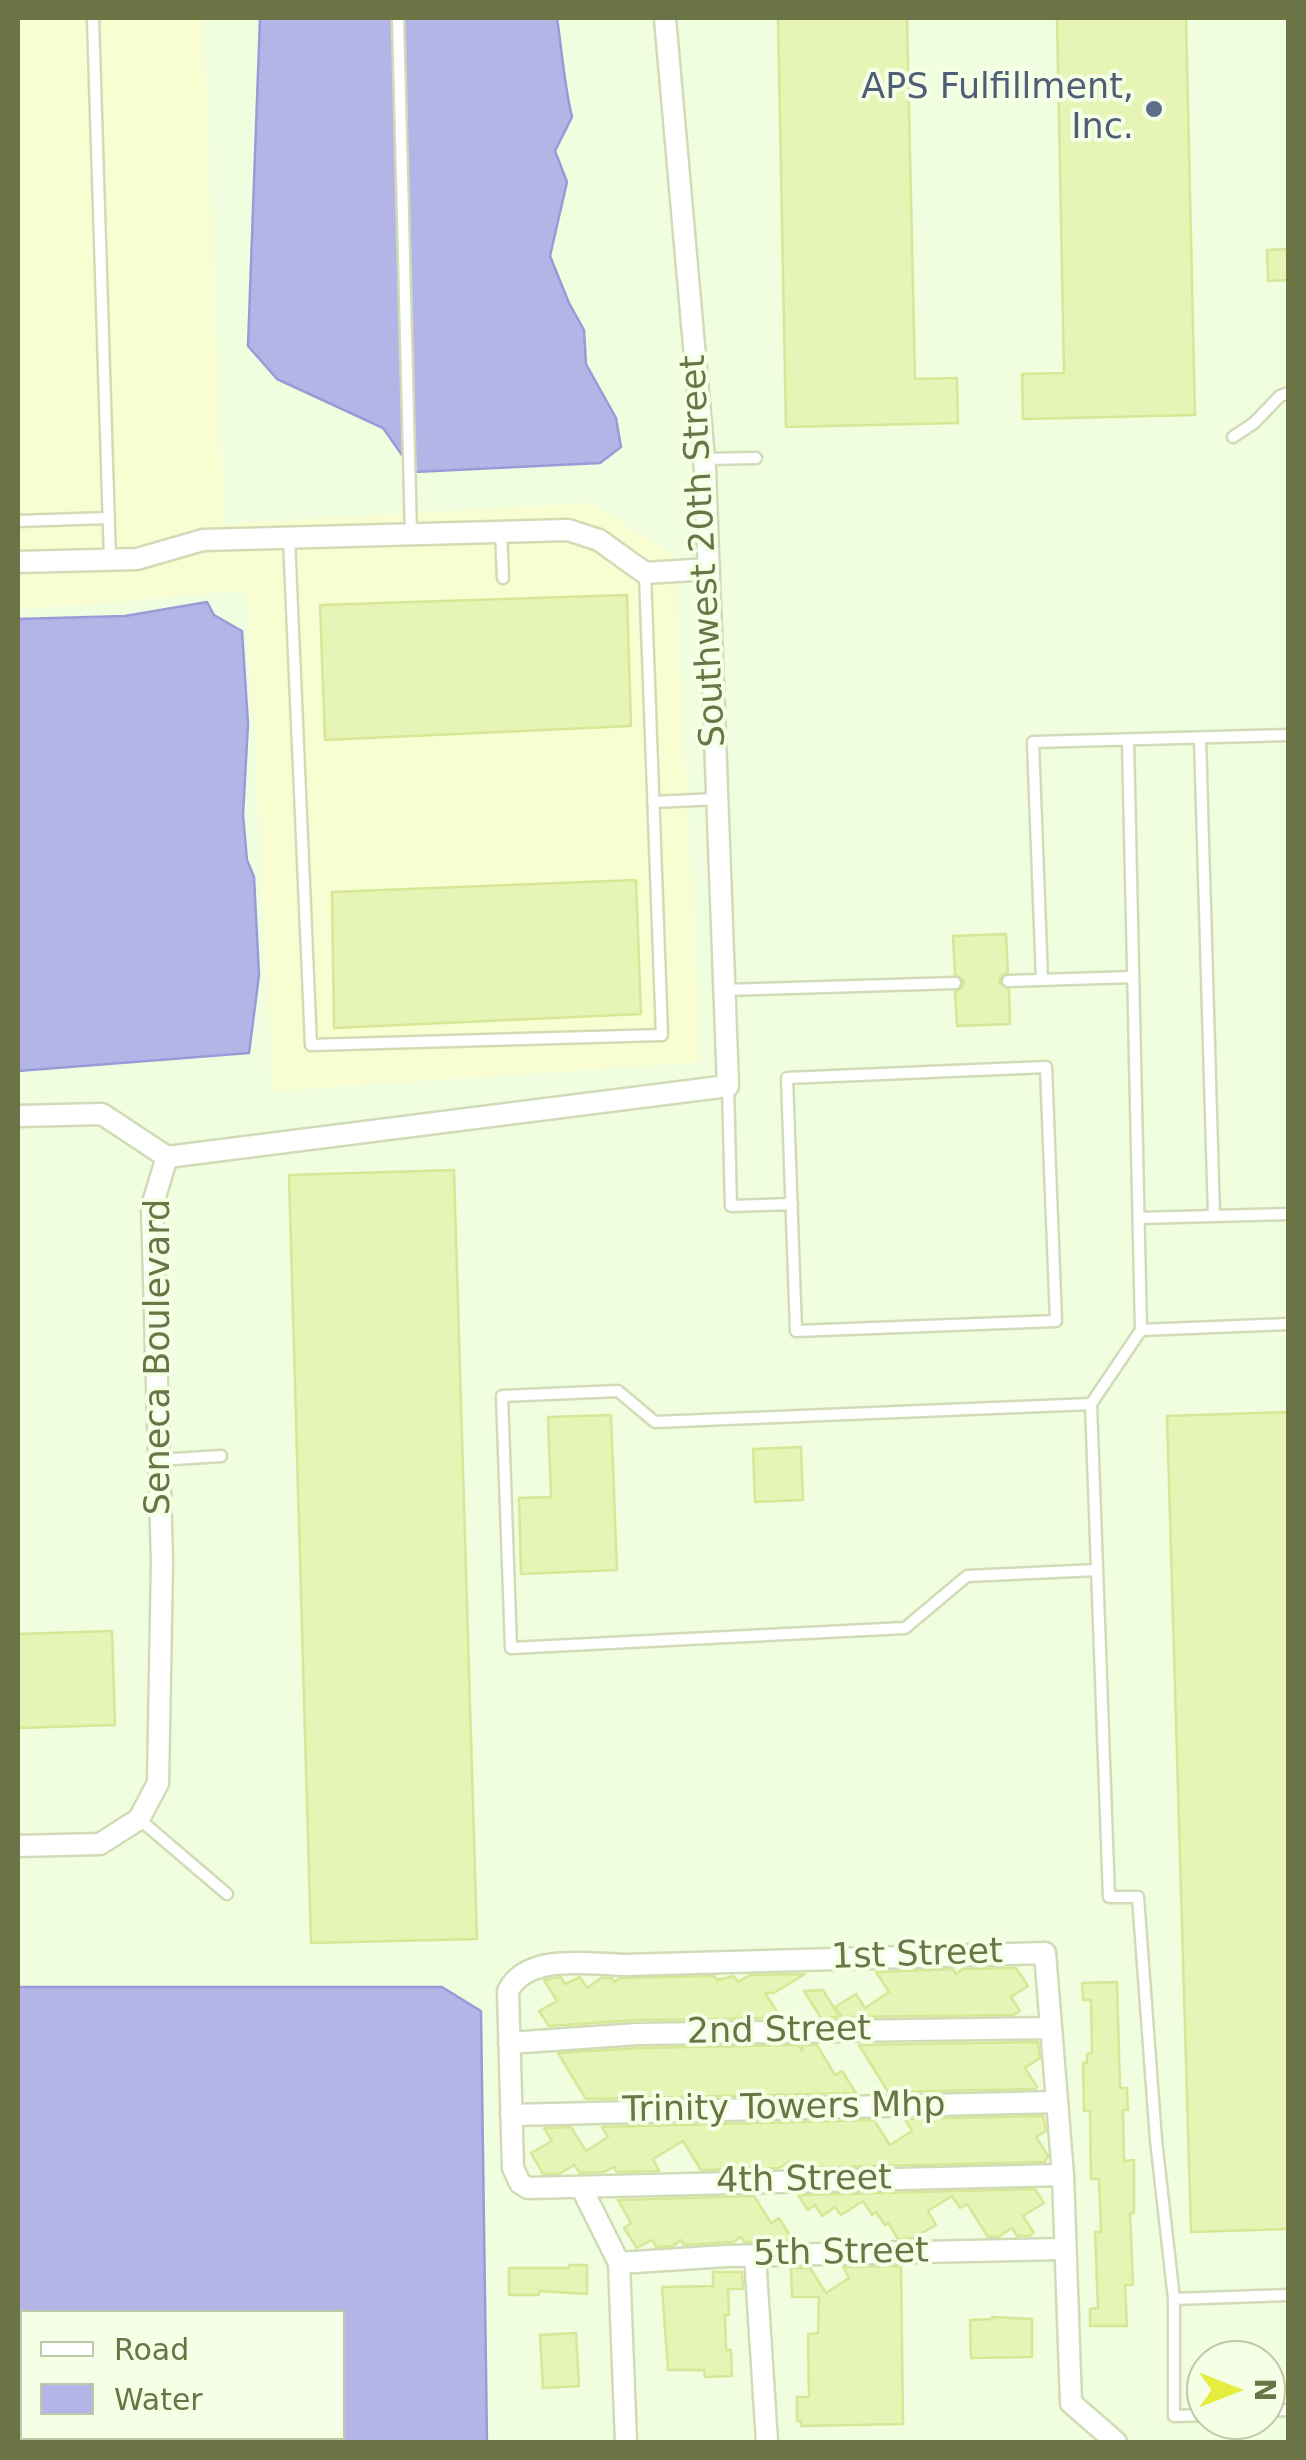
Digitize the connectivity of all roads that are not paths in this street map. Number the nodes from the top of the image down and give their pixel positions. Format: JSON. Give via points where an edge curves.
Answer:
{"nodes":[{"id":1,"x":93,"y":18,"type":"edge"},
{"id":2,"x":398,"y":18,"type":"edge"},
{"id":3,"x":665,"y":18,"type":"edge"},
{"id":4,"x":1288,"y":393,"type":"edge"},
{"id":5,"x":1233,"y":437,"type":"dead end"},
{"id":6,"x":756,"y":458,"type":"dead end"},
{"id":7,"x":705,"y":459,"type":"junction"},
{"id":8,"x":108,"y":518,"type":"junction"},
{"id":9,"x":18,"y":521,"type":"edge"},
{"id":10,"x":501,"y":532,"type":"junction"},
{"id":11,"x":411,"y":535,"type":"junction"},
{"id":12,"x":289,"y":539,"type":"junction"},
{"id":13,"x":110,"y":560,"type":"junction"},
{"id":14,"x":18,"y":562,"type":"edge"},
{"id":15,"x":709,"y":569,"type":"junction"},
{"id":16,"x":645,"y":573,"type":"junction"},
{"id":17,"x":504,"y":578,"type":"dead end"},
{"id":18,"x":1288,"y":736,"type":"edge"},
{"id":19,"x":1200,"y":738,"type":"junction"},
{"id":20,"x":1128,"y":740,"type":"junction"},
{"id":21,"x":718,"y":799,"type":"junction"},
{"id":22,"x":653,"y":802,"type":"junction"},
{"id":23,"x":1133,"y":978,"type":"junction"},
{"id":24,"x":1042,"y":980,"type":"junction"},
{"id":25,"x":1008,"y":981,"type":"dead end"},
{"id":26,"x":955,"y":982,"type":"dead end"},
{"id":27,"x":725,"y":990,"type":"junction"},
{"id":28,"x":728,"y":1086,"type":"junction"},
{"id":29,"x":18,"y":1116,"type":"edge"},
{"id":30,"x":166,"y":1157,"type":"junction"},
{"id":31,"x":792,"y":1204,"type":"junction"},
{"id":32,"x":1288,"y":1214,"type":"edge"},
{"id":33,"x":1214,"y":1216,"type":"junction"},
{"id":34,"x":1138,"y":1218,"type":"junction"},
{"id":35,"x":1288,"y":1324,"type":"edge"},
{"id":36,"x":1141,"y":1330,"type":"junction"},
{"id":37,"x":1091,"y":1404,"type":"junction"},
{"id":38,"x":221,"y":1456,"type":"dead end"},
{"id":39,"x":159,"y":1460,"type":"junction"},
{"id":40,"x":1097,"y":1570,"type":"junction"},
{"id":41,"x":139,"y":1819,"type":"junction"},
{"id":42,"x":18,"y":1846,"type":"edge"},
{"id":43,"x":227,"y":1894,"type":"dead end"},
{"id":44,"x":1049,"y":2028,"type":"junction"},
{"id":45,"x":509,"y":2043,"type":"junction"},
{"id":46,"x":1056,"y":2102,"type":"junction"},
{"id":47,"x":511,"y":2115,"type":"junction"},
{"id":48,"x":1063,"y":2175,"type":"junction"},
{"id":49,"x":581,"y":2187,"type":"junction"},
{"id":50,"x":544,"y":2189,"type":"joint"},
{"id":51,"x":1064,"y":2248,"type":"junction"},
{"id":52,"x":756,"y":2256,"type":"junction"},
{"id":53,"x":619,"y":2263,"type":"junction"},
{"id":54,"x":1288,"y":2295,"type":"edge"},
{"id":55,"x":1174,"y":2299,"type":"junction"},
{"id":56,"x":1186,"y":2415,"type":"edge"},
{"id":57,"x":626,"y":2442,"type":"edge"},
{"id":58,"x":767,"y":2442,"type":"edge"},
{"id":59,"x":1116,"y":2442,"type":"edge"}],
"edges":[{"from":1,"to":8,"type":"lane"},
{"from":2,"to":11,"type":"lane"},
{"from":3,"to":7,"type":"street","name":"Southwest 20th Street"},
{"from":4,"to":5,"type":"lane"},
{"from":6,"to":7,"type":"lane"},
{"from":7,"to":15,"type":"street","name":"Southwest 20th Street"},
{"from":8,"to":9,"type":"lane"},
{"from":8,"to":13,"type":"lane"},
{"from":10,"to":11,"type":"street"},
{"from":10,"to":16,"type":"street","via":[[568,530],[598,540]]},
{"from":10,"to":17,"type":"lane"},
{"from":11,"to":12,"type":"street"},
{"from":12,"to":13,"type":"street","via":[[203,540]]},
{"from":12,"to":22,"type":"lane","via":[[312,1044],[662,1035]]},
{"from":13,"to":14,"type":"street"},
{"from":15,"to":16,"type":"street"},
{"from":15,"to":21,"type":"street","name":"Southwest 20th Street"},
{"from":16,"to":22,"type":"lane"},
{"from":18,"to":19,"type":"lane"},
{"from":19,"to":20,"type":"lane"},
{"from":19,"to":33,"type":"lane"},
{"from":20,"to":23,"type":"lane"},
{"from":20,"to":24,"type":"lane","via":[[1033,742]]},
{"from":21,"to":22,"type":"lane"},
{"from":21,"to":27,"type":"street","name":"Southwest 20th Street"},
{"from":23,"to":24,"type":"lane"},
{"from":23,"to":34,"type":"lane"},
{"from":24,"to":25,"type":"lane"},
{"from":26,"to":27,"type":"lane"},
{"from":27,"to":28,"type":"street","name":"Southwest 20th Street"},
{"from":28,"to":30,"type":"street","name":"Seneca Boulevard"},
{"from":28,"to":31,"type":"lane","via":[[730,1206]]},
{"from":29,"to":30,"type":"street","via":[[102,1114]]},
{"from":30,"to":39,"type":"street","name":"Seneca Boulevard","via":[[152,1206]]},
{"from":31,"to":31,"type":"lane","via":[[796,1332],[1056,1322],[1046,1067],[788,1078]]},
{"from":32,"to":33,"type":"lane"},
{"from":33,"to":34,"type":"lane"},
{"from":34,"to":36,"type":"lane"},
{"from":35,"to":36,"type":"lane"},
{"from":36,"to":37,"type":"lane"},
{"from":37,"to":40,"type":"lane"},
{"from":37,"to":40,"type":"lane","via":[[655,1422],[618,1391],[502,1396],[511,1648],[905,1628],[967,1576]]},
{"from":38,"to":39,"type":"lane"},
{"from":39,"to":41,"type":"street","name":"Seneca Boulevard","via":[[158,1783]]},
{"from":40,"to":55,"type":"lane","via":[[1109,1897],[1138,1897]]},
{"from":41,"to":42,"type":"street","via":[[100,1844]]},
{"from":41,"to":43,"type":"lane"},
{"from":44,"to":45,"type":"street","name":"2nd Street","via":[[638,2034]]},
{"from":44,"to":45,"type":"street","name":"1st Street","via":[[1045,1952],[575,1964],[526,1969],[514,1980],[508,1991]]},
{"from":44,"to":46,"type":"street","name":"1st Street"},
{"from":45,"to":47,"type":"street","name":"1st Street"},
{"from":46,"to":47,"type":"street","name":"Trinity Towers Mhp"},
{"from":46,"to":48,"type":"street","name":"1st Street"},
{"from":47,"to":50,"type":"street","name":"1st Street","via":[[516,2176],[528,2188]]},
{"from":48,"to":49,"type":"street","name":"4th Street"},
{"from":48,"to":51,"type":"street","name":"1st Street"},
{"from":49,"to":50,"type":"street","name":"4th Street"},
{"from":49,"to":53,"type":"street"},
{"from":51,"to":52,"type":"street","name":"5th Street"},
{"from":51,"to":59,"type":"street","name":"1st Street","via":[[1071,2403]]},
{"from":52,"to":53,"type":"street","name":"5th Street"},
{"from":52,"to":58,"type":"street"},
{"from":53,"to":57,"type":"street"},
{"from":54,"to":55,"type":"lane"},
{"from":55,"to":56,"type":"lane","via":[[1174,2416]]}]}
